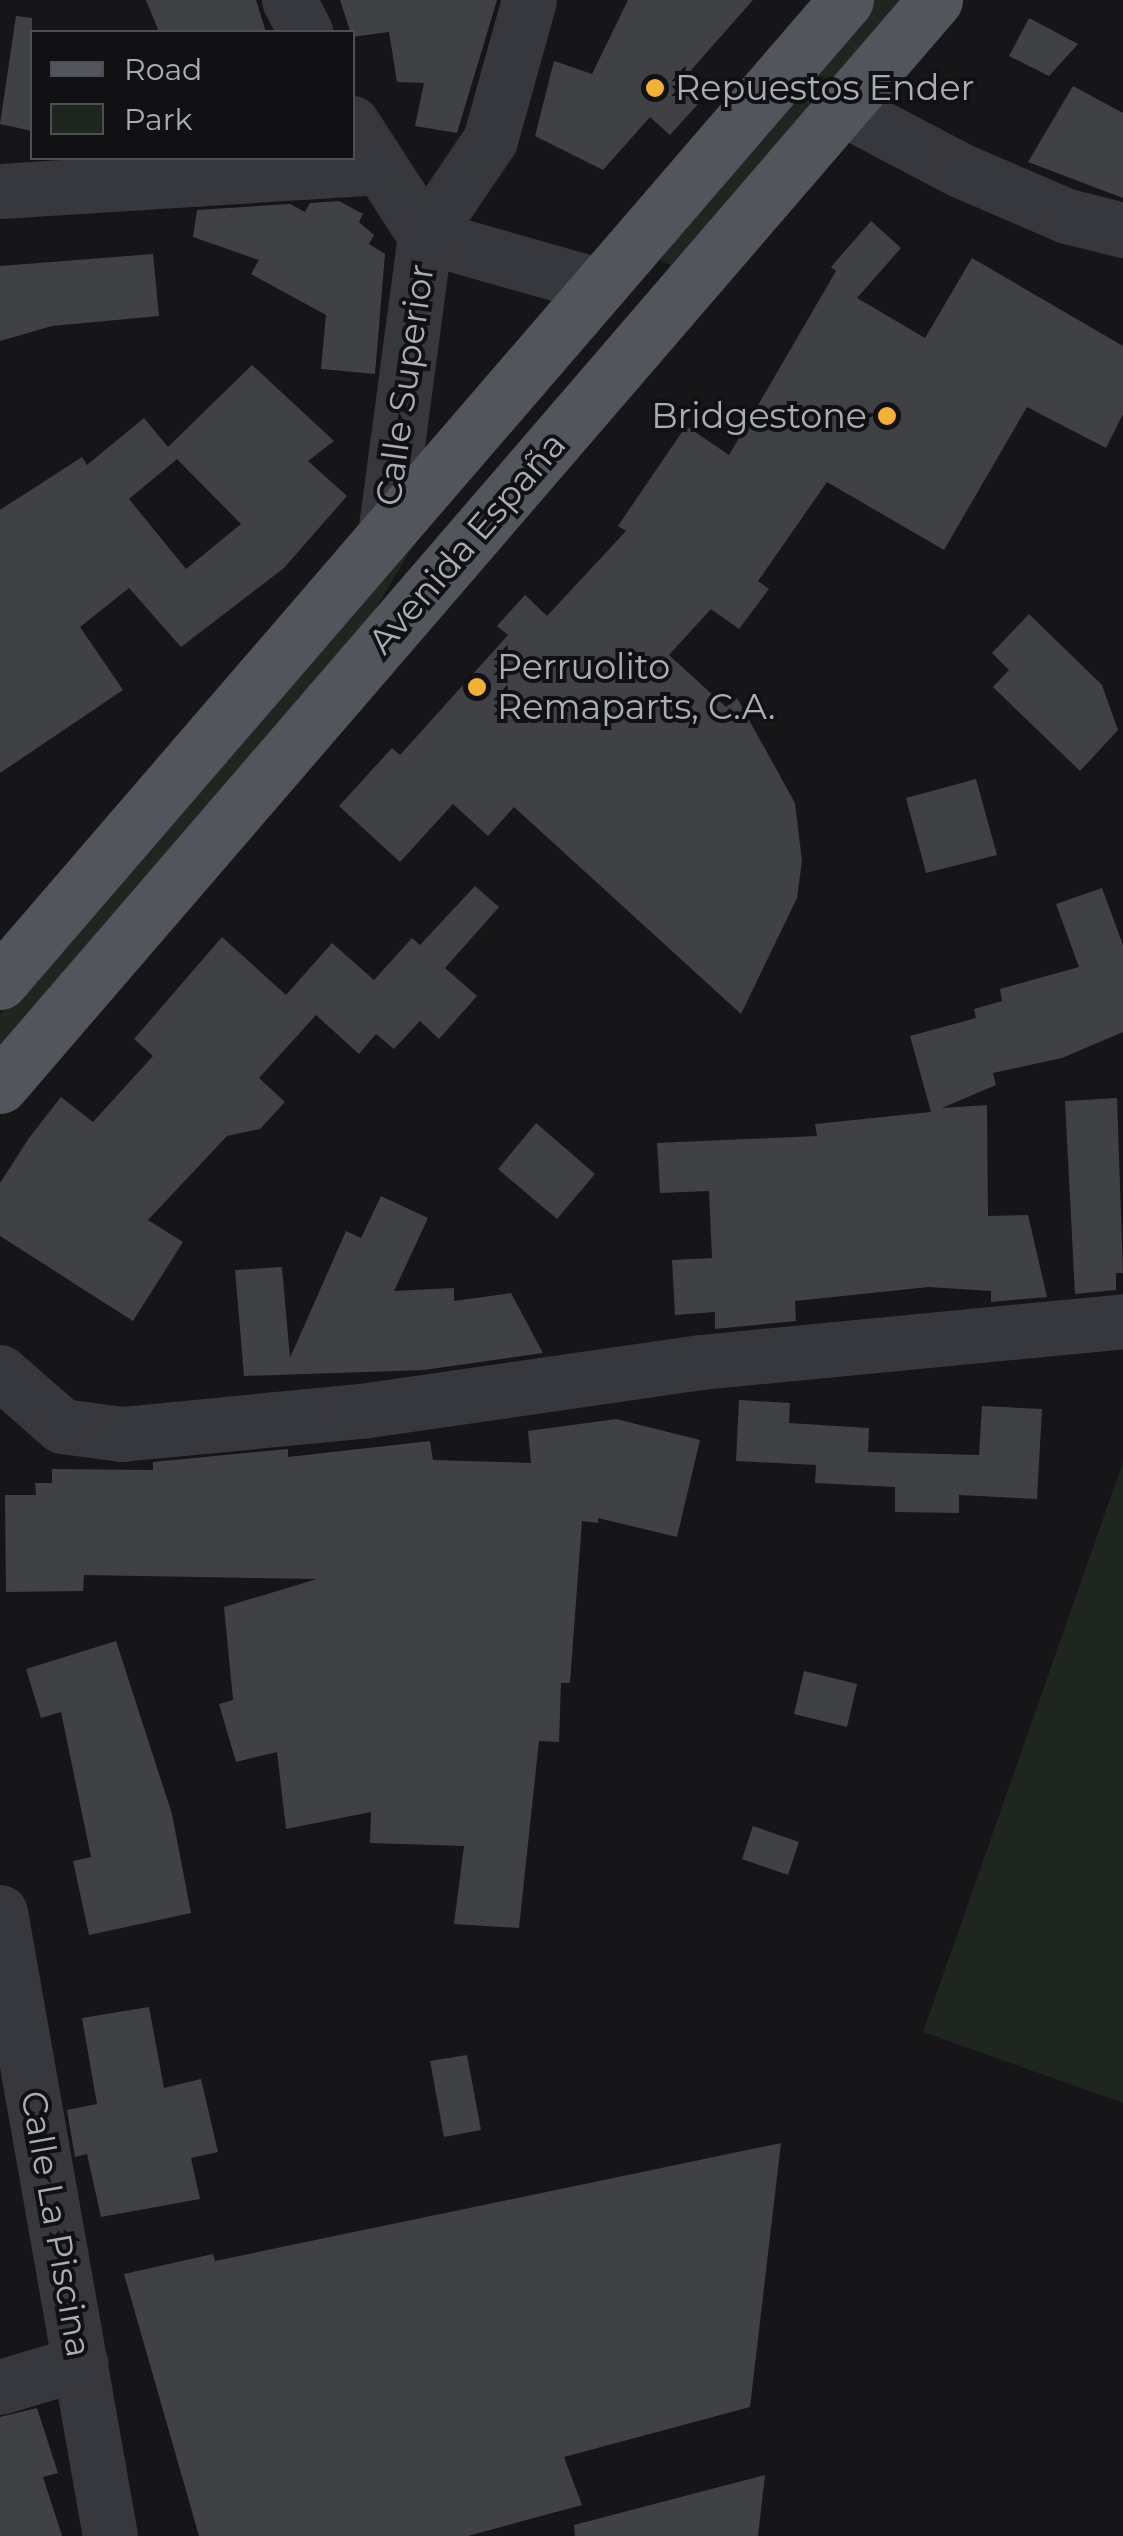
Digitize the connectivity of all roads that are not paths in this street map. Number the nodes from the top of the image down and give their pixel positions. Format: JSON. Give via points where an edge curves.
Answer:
{"nodes":[{"id":1,"x":289,"y":0,"type":"edge"},
{"id":2,"x":530,"y":0,"type":"edge"},
{"id":3,"x":846,"y":0,"type":"edge"},
{"id":4,"x":935,"y":0,"type":"edge"},
{"id":5,"x":304,"y":30,"type":"edge"},
{"id":6,"x":842,"y":108,"type":"junction"},
{"id":7,"x":365,"y":145,"type":"edge"},
{"id":8,"x":246,"y":160,"type":"edge"},
{"id":9,"x":0,"y":191,"type":"edge"},
{"id":10,"x":1123,"y":230,"type":"edge"},
{"id":11,"x":425,"y":236,"type":"junction"},
{"id":12,"x":600,"y":286,"type":"junction"},
{"id":13,"x":660,"y":319,"type":"junction"},
{"id":14,"x":385,"y":535,"type":"junction"},
{"id":15,"x":0,"y":982,"type":"edge"},
{"id":16,"x":0,"y":1086,"type":"edge"},
{"id":17,"x":1123,"y":1320,"type":"edge"},
{"id":18,"x":0,"y":1372,"type":"edge"},
{"id":19,"x":0,"y":1912,"type":"edge"},
{"id":20,"x":19,"y":2122,"type":"edge"},
{"id":21,"x":80,"y":2363,"type":"junction"},
{"id":22,"x":0,"y":2387,"type":"edge"},
{"id":23,"x":110,"y":2536,"type":"edge"}],
"edges":[{"from":1,"to":5,"type":"street"},
{"from":2,"to":11,"type":"street","via":[[490,140]]},
{"from":3,"to":12,"type":"main road","name":"Avenida España"},
{"from":4,"to":6,"type":"main road","name":"Avenida España"},
{"from":6,"to":10,"type":"street","via":[[960,170],[1067,216]]},
{"from":6,"to":13,"type":"main road","name":"Avenida España"},
{"from":7,"to":11,"type":"street","name":"Calle Superior"},
{"from":8,"to":9,"type":"street"},
{"from":11,"to":12,"type":"street","name":"Calle Superior"},
{"from":11,"to":14,"type":"street","name":"Calle Superior"},
{"from":12,"to":13,"type":"main road"},
{"from":12,"to":14,"type":"main road","name":"Avenida España"},
{"from":13,"to":16,"type":"main road","name":"Avenida España"},
{"from":14,"to":15,"type":"main road","name":"Avenida España"},
{"from":17,"to":18,"type":"street","via":[[700,1362],[361,1411],[122,1434],[62,1426]]},
{"from":19,"to":20,"type":"street","name":"Calle La Piscina"},
{"from":20,"to":21,"type":"street","name":"Calle La Piscina"},
{"from":21,"to":22,"type":"street"},
{"from":21,"to":23,"type":"street","name":"Calle La Piscina"}]}
